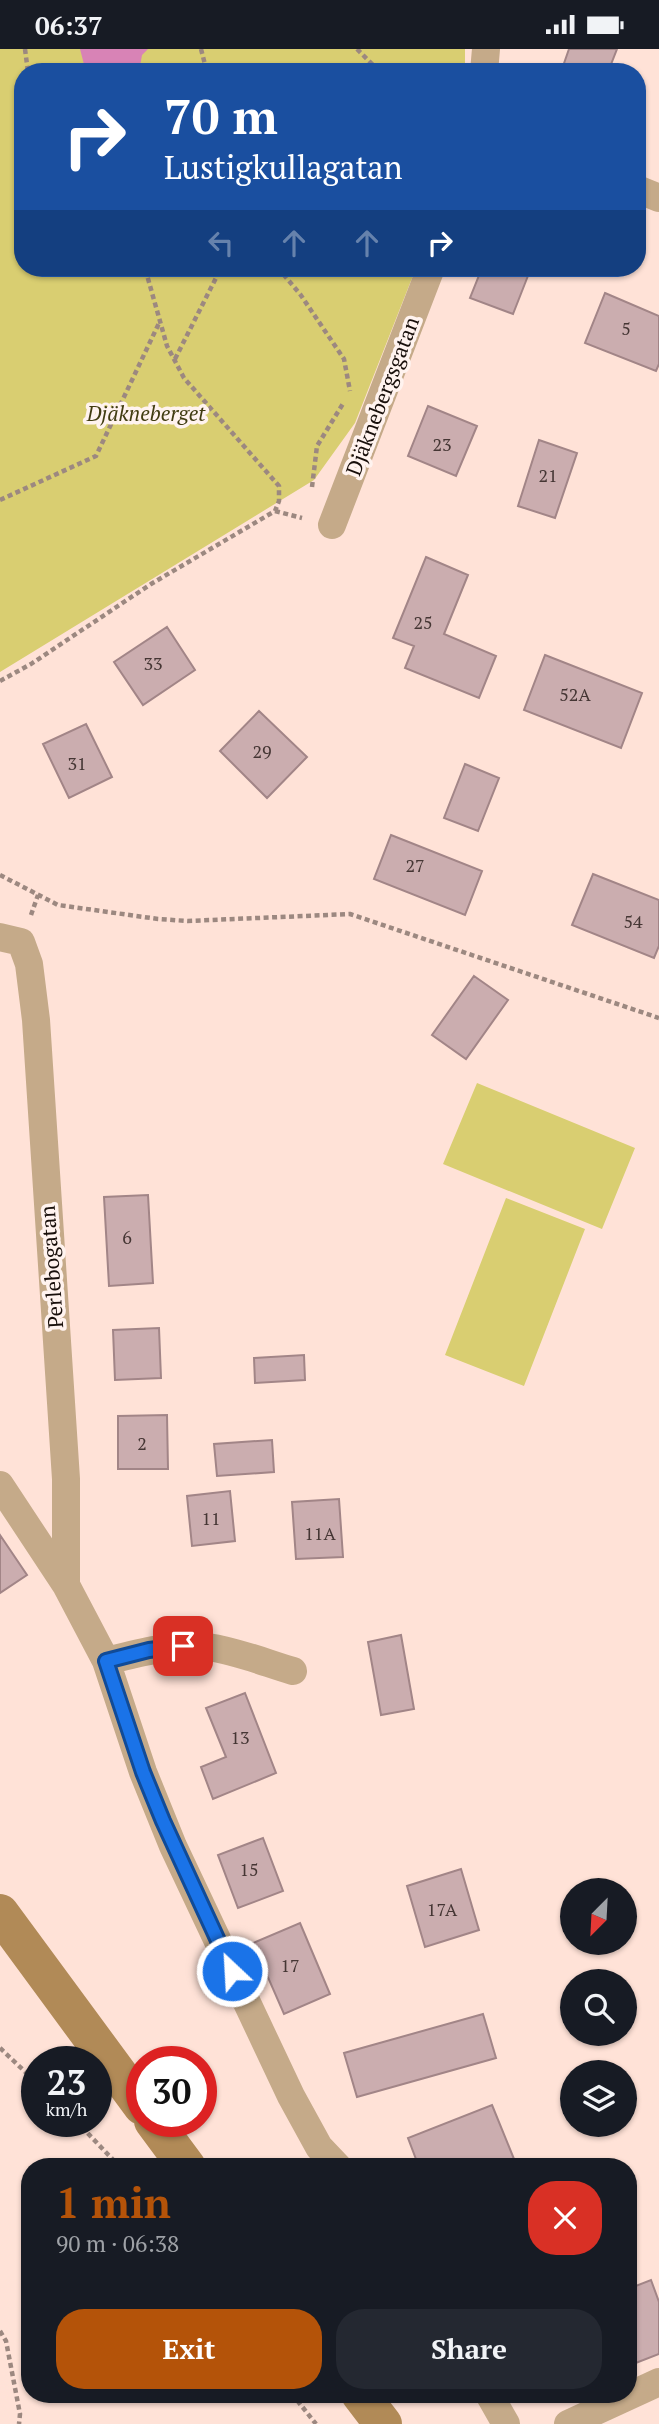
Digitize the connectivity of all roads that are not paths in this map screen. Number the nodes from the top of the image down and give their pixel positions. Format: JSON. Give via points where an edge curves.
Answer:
{"nodes":[{"id":1,"x":428,"y":277,"type":"edge"},
{"id":2,"x":332,"y":525,"type":"dead end"},
{"id":3,"x":12,"y":943,"type":"edge"},
{"id":4,"x":0,"y":1485,"type":"edge"},
{"id":5,"x":66,"y":1585,"type":"junction"},
{"id":6,"x":106,"y":1661,"type":"junction"},
{"id":7,"x":293,"y":1671,"type":"dead end"},
{"id":8,"x":0,"y":1913,"type":"edge"},
{"id":9,"x":126,"y":2084,"type":"edge"},
{"id":10,"x":165,"y":2137,"type":"edge"},
{"id":11,"x":180,"y":2158,"type":"edge"},
{"id":12,"x":329,"y":2158,"type":"edge"},
{"id":13,"x":659,"y":2382,"type":"edge"},
{"id":14,"x":637,"y":2392,"type":"edge"},
{"id":15,"x":367,"y":2403,"type":"edge"},
{"id":16,"x":494,"y":2403,"type":"edge"},
{"id":17,"x":614,"y":2403,"type":"edge"},
{"id":18,"x":383,"y":2424,"type":"edge"},
{"id":19,"x":506,"y":2424,"type":"edge"},
{"id":20,"x":568,"y":2424,"type":"edge"}],
"edges":[{"from":1,"to":2,"type":"street","name":"Djäknebergsgatan"},
{"from":3,"to":5,"type":"street","name":"Perlebogatan","via":[[29,964],[36,1020],[66,1479]]},
{"from":4,"to":5,"type":"street"},
{"from":5,"to":6,"type":"street"},
{"from":6,"to":7,"type":"street","via":[[149,1650],[210,1647]]},
{"from":6,"to":12,"type":"street","via":[[143,1772],[179,1858],[291,2096]]},
{"from":8,"to":9,"type":"main road"},
{"from":10,"to":11,"type":"main road"},
{"from":13,"to":14,"type":"street"},
{"from":15,"to":18,"type":"main road"},
{"from":16,"to":19,"type":"street"},
{"from":17,"to":20,"type":"street"}]}
